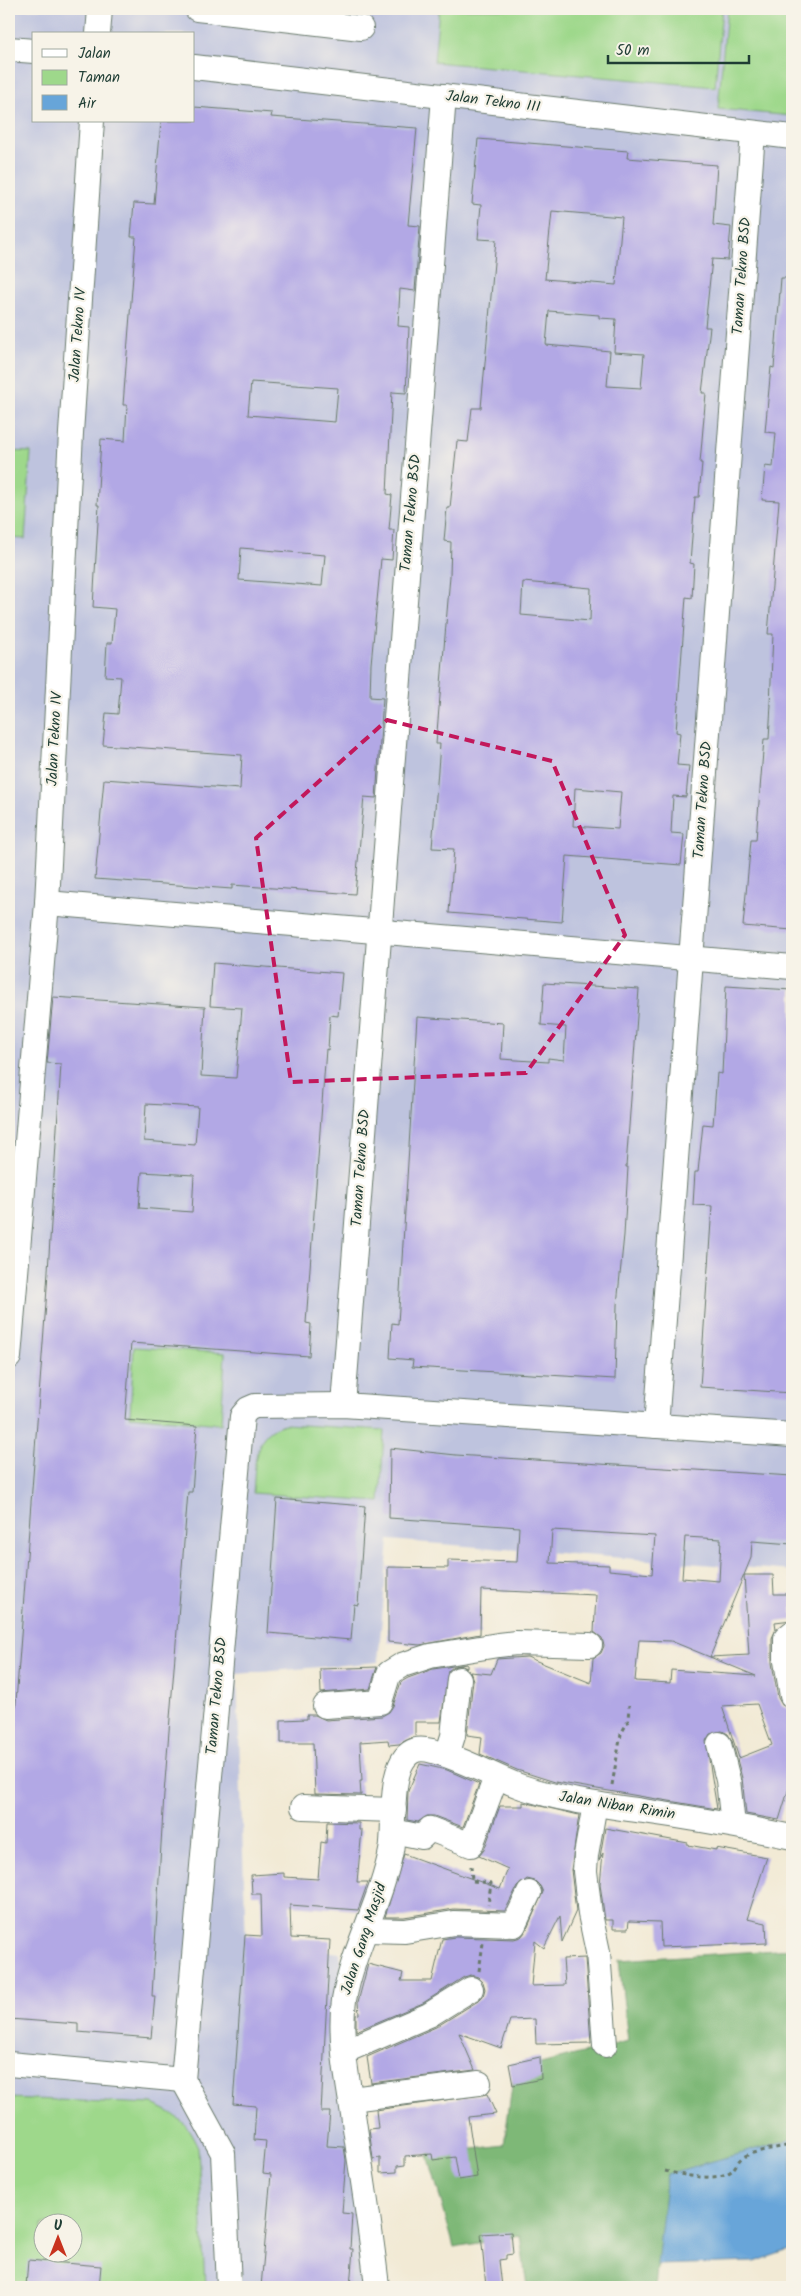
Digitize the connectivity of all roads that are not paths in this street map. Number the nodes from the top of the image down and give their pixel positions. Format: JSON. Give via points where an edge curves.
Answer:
{"nodes":[{"id":1,"x":100,"y":9,"type":"edge"},
{"id":2,"x":198,"y":9,"type":"edge"},
{"id":3,"x":361,"y":28,"type":"dead end"},
{"id":4,"x":98,"y":32,"type":"edge"},
{"id":5,"x":9,"y":49,"type":"edge"},
{"id":6,"x":32,"y":51,"type":"edge"},
{"id":7,"x":195,"y":67,"type":"edge"},
{"id":8,"x":444,"y":96,"type":"junction"},
{"id":9,"x":92,"y":122,"type":"edge"},
{"id":10,"x":753,"y":133,"type":"junction"},
{"id":11,"x":792,"y":137,"type":"edge"},
{"id":12,"x":47,"y":903,"type":"junction"},
{"id":13,"x":378,"y":931,"type":"junction"},
{"id":14,"x":691,"y":958,"type":"junction"},
{"id":15,"x":792,"y":967,"type":"edge"},
{"id":16,"x":9,"y":1357,"type":"edge"},
{"id":17,"x":343,"y":1405,"type":"junction"},
{"id":18,"x":656,"y":1426,"type":"junction"},
{"id":19,"x":792,"y":1435,"type":"edge"},
{"id":20,"x":792,"y":1633,"type":"edge"},
{"id":21,"x":590,"y":1645,"type":"dead end"},
{"id":22,"x":461,"y":1664,"type":"junction"},
{"id":23,"x":792,"y":1696,"type":"edge"},
{"id":24,"x":325,"y":1706,"type":"dead end"},
{"id":25,"x":719,"y":1744,"type":"dead end"},
{"id":26,"x":447,"y":1755,"type":"junction"},
{"id":27,"x":496,"y":1777,"type":"junction"},
{"id":28,"x":602,"y":1805,"type":"junction"},
{"id":29,"x":303,"y":1807,"type":"dead end"},
{"id":30,"x":393,"y":1821,"type":"junction"},
{"id":31,"x":733,"y":1825,"type":"junction"},
{"id":32,"x":792,"y":1837,"type":"edge"},
{"id":33,"x":529,"y":1893,"type":"dead end"},
{"id":34,"x":367,"y":1930,"type":"junction"},
{"id":35,"x":471,"y":1989,"type":"road end"},
{"id":36,"x":605,"y":2045,"type":"dead end"},
{"id":37,"x":345,"y":2051,"type":"junction"},
{"id":38,"x":9,"y":2064,"type":"edge"},
{"id":39,"x":183,"y":2080,"type":"junction"},
{"id":40,"x":479,"y":2083,"type":"dead end"},
{"id":41,"x":351,"y":2100,"type":"junction"},
{"id":42,"x":229,"y":2287,"type":"edge"},
{"id":43,"x":377,"y":2287,"type":"edge"}],
"edges":[{"from":1,"to":4,"type":"street"},
{"from":2,"to":3,"type":"street"},
{"from":5,"to":6,"type":"street"},
{"from":7,"to":8,"type":"street","name":"Jalan Tekno III"},
{"from":8,"to":10,"type":"street","name":"Jalan Tekno III"},
{"from":8,"to":13,"type":"street","name":"Taman Tekno BSD"},
{"from":9,"to":12,"type":"street","name":"Jalan Tekno IV","via":[[71,433]]},
{"from":10,"to":11,"type":"street","name":"Jalan Tekno III"},
{"from":10,"to":14,"type":"street","name":"Taman Tekno BSD"},
{"from":12,"to":13,"type":"street"},
{"from":12,"to":16,"type":"street","name":"Jalan Tekno IV"},
{"from":13,"to":14,"type":"street"},
{"from":13,"to":17,"type":"street","name":"Taman Tekno BSD"},
{"from":14,"to":15,"type":"street"},
{"from":14,"to":18,"type":"street","name":"Taman Tekno BSD"},
{"from":17,"to":18,"type":"street","name":"Taman Tekno BSD"},
{"from":17,"to":39,"type":"street","name":"Taman Tekno BSD","via":[[255,1406],[242,1416]]},
{"from":18,"to":19,"type":"street","name":"Taman Tekno BSD"},
{"from":20,"to":23,"type":"street","via":[[786,1638],[786,1662]]},
{"from":21,"to":22,"type":"street","via":[[516,1643]]},
{"from":22,"to":24,"type":"street","via":[[430,1656],[391,1671],[386,1676],[380,1702]]},
{"from":22,"to":26,"type":"street","via":[[454,1736]]},
{"from":25,"to":31,"type":"street","via":[[728,1780]]},
{"from":26,"to":27,"type":"street","name":"Jalan Niban Rimin"},
{"from":26,"to":30,"type":"street","name":"Jalan Gang Masjid","via":[[426,1749],[408,1754],[398,1771]]},
{"from":27,"to":28,"type":"street","name":"Jalan Niban Rimin","via":[[549,1795]]},
{"from":27,"to":30,"type":"street","via":[[471,1845],[430,1829],[422,1837]]},
{"from":28,"to":31,"type":"street","name":"Jalan Niban Rimin"},
{"from":28,"to":36,"type":"street","via":[[586,1855],[585,1871],[598,1952]]},
{"from":29,"to":30,"type":"street"},
{"from":30,"to":34,"type":"street","name":"Jalan Gang Masjid","via":[[391,1851]]},
{"from":31,"to":32,"type":"street","name":"Jalan Niban Rimin"},
{"from":33,"to":34,"type":"street","via":[[514,1925],[454,1922],[406,1931]]},
{"from":34,"to":37,"type":"street","name":"Jalan Gang Masjid","via":[[344,2001]]},
{"from":35,"to":37,"type":"street","via":[[429,2015]]},
{"from":37,"to":41,"type":"street","name":"Jalan Gang Masjid"},
{"from":38,"to":39,"type":"street"},
{"from":39,"to":42,"type":"street","via":[[223,2153]]},
{"from":40,"to":41,"type":"street"},
{"from":41,"to":43,"type":"street","name":"Jalan Gang Masjid"}]}
